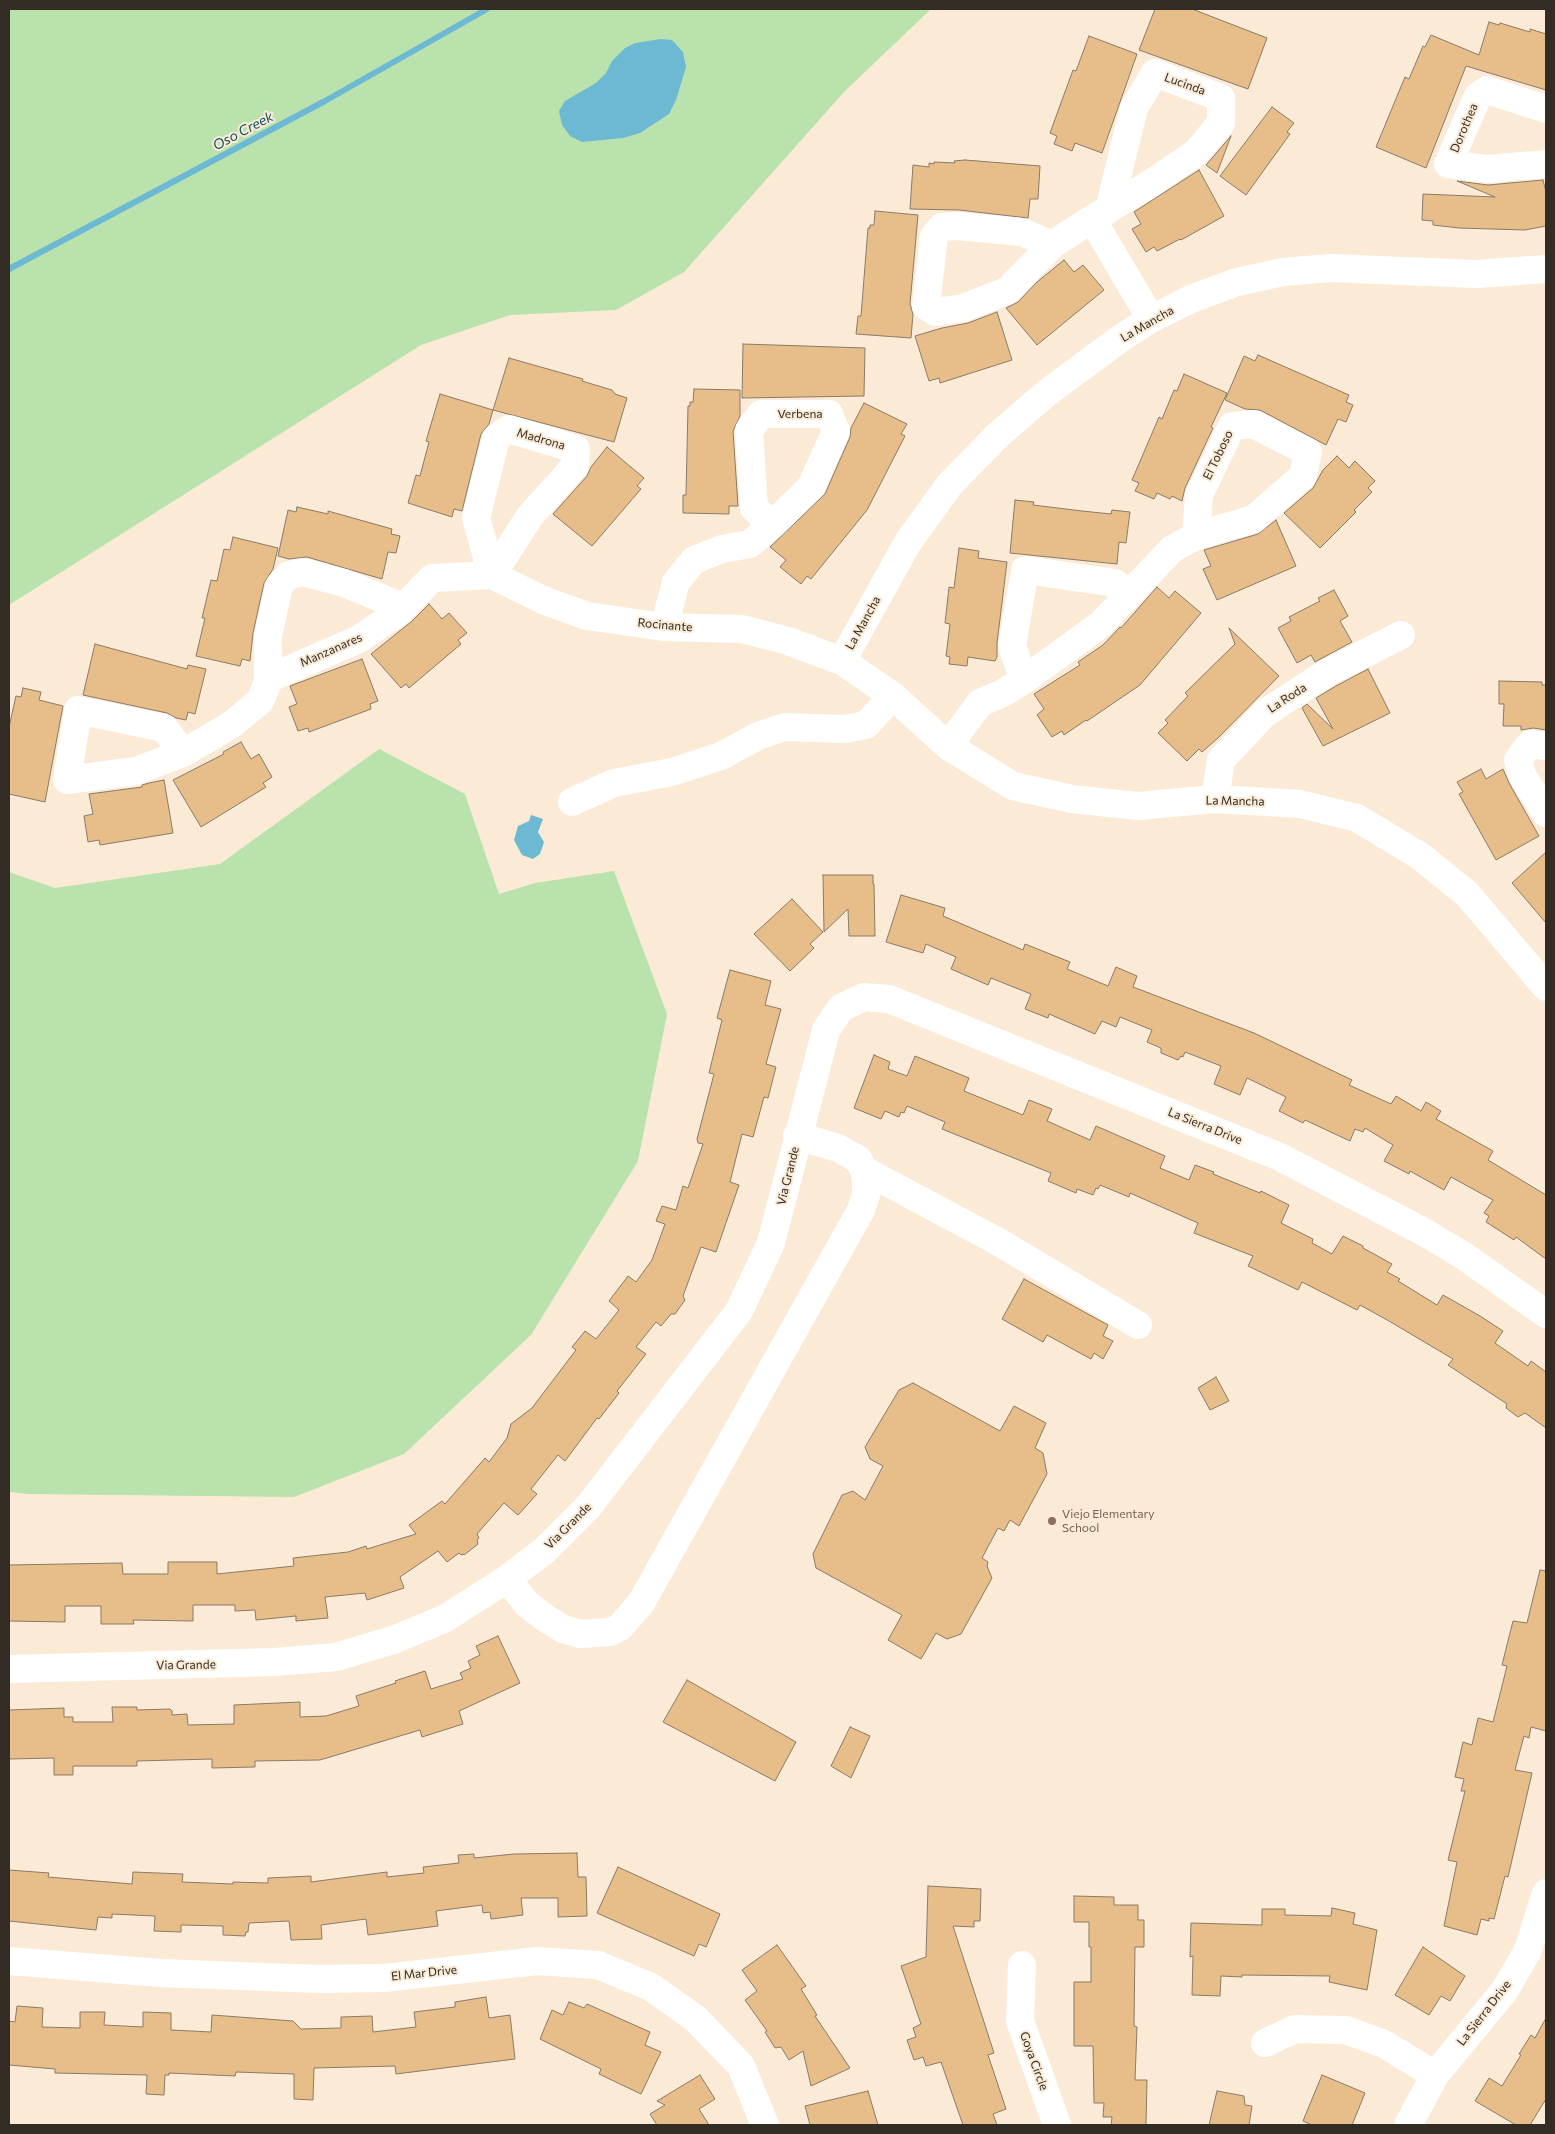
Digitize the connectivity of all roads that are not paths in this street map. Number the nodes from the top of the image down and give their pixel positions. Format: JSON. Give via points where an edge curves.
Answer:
{"nodes":[{"id":1,"x":1546,"y":109,"type":"edge"},
{"id":2,"x":1546,"y":164,"type":"edge"},
{"id":3,"x":1101,"y":214,"type":"junction"},
{"id":4,"x":1052,"y":244,"type":"junction"},
{"id":5,"x":1546,"y":269,"type":"edge"},
{"id":6,"x":1151,"y":319,"type":"junction"},
{"id":7,"x":772,"y":525,"type":"dead end"},
{"id":8,"x":1196,"y":536,"type":"junction"},
{"id":9,"x":492,"y":575,"type":"junction"},
{"id":10,"x":1128,"y":596,"type":"junction"},
{"id":11,"x":403,"y":607,"type":"junction"},
{"id":12,"x":664,"y":627,"type":"junction"},
{"id":13,"x":1401,"y":635,"type":"dead end"},
{"id":14,"x":842,"y":661,"type":"junction"},
{"id":15,"x":1024,"y":680,"type":"junction"},
{"id":16,"x":268,"y":682,"type":"junction"},
{"id":17,"x":893,"y":696,"type":"junction"},
{"id":18,"x":948,"y":746,"type":"junction"},
{"id":19,"x":1546,"y":746,"type":"edge"},
{"id":20,"x":183,"y":752,"type":"dead end"},
{"id":21,"x":1215,"y":799,"type":"junction"},
{"id":22,"x":572,"y":802,"type":"dead end"},
{"id":23,"x":1546,"y":813,"type":"edge"},
{"id":24,"x":1546,"y":987,"type":"edge"},
{"id":25,"x":841,"y":1008,"type":"joint"},
{"id":26,"x":798,"y":1136,"type":"junction"},
{"id":27,"x":864,"y":1170,"type":"junction"},
{"id":28,"x":1546,"y":1314,"type":"edge"},
{"id":29,"x":1138,"y":1324,"type":"dead end"},
{"id":30,"x":507,"y":1579,"type":"junction"},
{"id":31,"x":9,"y":1669,"type":"edge"},
{"id":32,"x":1546,"y":1893,"type":"edge"},
{"id":33,"x":9,"y":1961,"type":"edge"},
{"id":34,"x":1022,"y":1965,"type":"dead end"},
{"id":35,"x":1265,"y":2043,"type":"dead end"},
{"id":36,"x":1435,"y":2075,"type":"junction"},
{"id":37,"x":765,"y":2125,"type":"edge"},
{"id":38,"x":1057,"y":2125,"type":"edge"},
{"id":39,"x":1408,"y":2125,"type":"edge"}],
"edges":[{"from":1,"to":2,"type":"street","name":"Dorothea","via":[[1487,90],[1478,96],[1448,164],[1487,169]]},
{"from":3,"to":3,"type":"street","name":"Lucinda","via":[[1134,108],[1155,74],[1221,98],[1221,123],[1197,152]]},
{"from":3,"to":4,"type":"street","name":"Lucinda"},
{"from":3,"to":6,"type":"street"},
{"from":4,"to":4,"type":"street","name":"Lucinda","via":[[1022,232],[942,227],[934,236],[926,306],[936,312],[963,308],[1007,291]]},
{"from":5,"to":6,"type":"street","name":"La Mancha","via":[[1476,274],[1331,268],[1283,272],[1237,282],[1191,299]]},
{"from":6,"to":14,"type":"street","name":"La Mancha","via":[[1048,392],[998,435],[950,484],[908,542]]},
{"from":7,"to":12,"type":"street","via":[[750,544],[722,549],[694,560],[676,582]]},
{"from":8,"to":8,"type":"street","name":"El Toboso","via":[[1199,495],[1232,426],[1253,424],[1308,452],[1303,476],[1254,519]]},
{"from":8,"to":10,"type":"street","name":"El Toboso","via":[[1172,549]]},
{"from":9,"to":9,"type":"street","name":"Madrona","via":[[476,518],[496,438],[509,429],[576,449],[575,466],[530,516]]},
{"from":9,"to":11,"type":"street","name":"Manzanares","via":[[432,578]]},
{"from":9,"to":12,"type":"street","name":"Rocinante","via":[[543,600],[587,616]]},
{"from":10,"to":15,"type":"street","name":"El Toboso","via":[[1101,624]]},
{"from":10,"to":15,"type":"street","via":[[1115,582],[1025,570],[1012,646]]},
{"from":11,"to":16,"type":"street","name":"Manzanares","via":[[358,639],[270,678]]},
{"from":11,"to":16,"type":"street","via":[[344,583],[303,572],[289,575],[279,586],[268,636]]},
{"from":12,"to":14,"type":"street","name":"Rocinante","via":[[742,629],[788,641]]},
{"from":13,"to":21,"type":"street","name":"La Roda","via":[[1328,672],[1265,712],[1221,760]]},
{"from":14,"to":17,"type":"street","name":"La Mancha"},
{"from":15,"to":18,"type":"street","name":"El Toboso","via":[[980,703]]},
{"from":16,"to":20,"type":"street","via":[[260,700],[231,725]]},
{"from":17,"to":18,"type":"street","name":"La Mancha"},
{"from":17,"to":22,"type":"street","via":[[866,725],[845,729],[785,727],[760,735],[721,756],[672,772],[614,784]]},
{"from":18,"to":21,"type":"street","name":"La Mancha","via":[[1013,786],[1072,799],[1137,806]]},
{"from":19,"to":23,"type":"street","via":[[1531,744],[1518,760],[1522,775]]},
{"from":21,"to":24,"type":"street","name":"La Mancha","via":[[1300,804],[1357,818],[1420,856],[1467,894]]},
{"from":25,"to":26,"type":"street","name":"Via Grande","via":[[826,1030]]},
{"from":25,"to":28,"type":"street","name":"La Sierra Drive","via":[[864,997],[888,999],[1280,1157],[1424,1232]]},
{"from":26,"to":27,"type":"street","via":[[849,1153],[858,1159]]},
{"from":26,"to":30,"type":"street","name":"Via Grande","via":[[771,1244],[739,1311],[588,1507],[545,1550]]},
{"from":27,"to":29,"type":"street","via":[[997,1241]]},
{"from":27,"to":30,"type":"street","via":[[866,1195],[861,1210],[632,1615],[610,1632],[580,1634],[544,1618],[527,1604]]},
{"from":30,"to":31,"type":"street","name":"Via Grande","via":[[444,1619],[393,1640],[336,1656],[275,1662]]},
{"from":32,"to":36,"type":"street","name":"La Sierra Drive","via":[[1528,1950],[1505,1990]]},
{"from":33,"to":37,"type":"street","name":"El Mar Drive","via":[[161,1973],[318,1980],[384,1978],[537,1961],[598,1965],[651,1987],[696,2019],[741,2066]]},
{"from":34,"to":38,"type":"street","name":"Goya Circle","via":[[1020,2022]]},
{"from":35,"to":36,"type":"street","via":[[1295,2029],[1346,2030],[1384,2044]]},
{"from":36,"to":39,"type":"street","name":"La Sierra Drive"}]}
